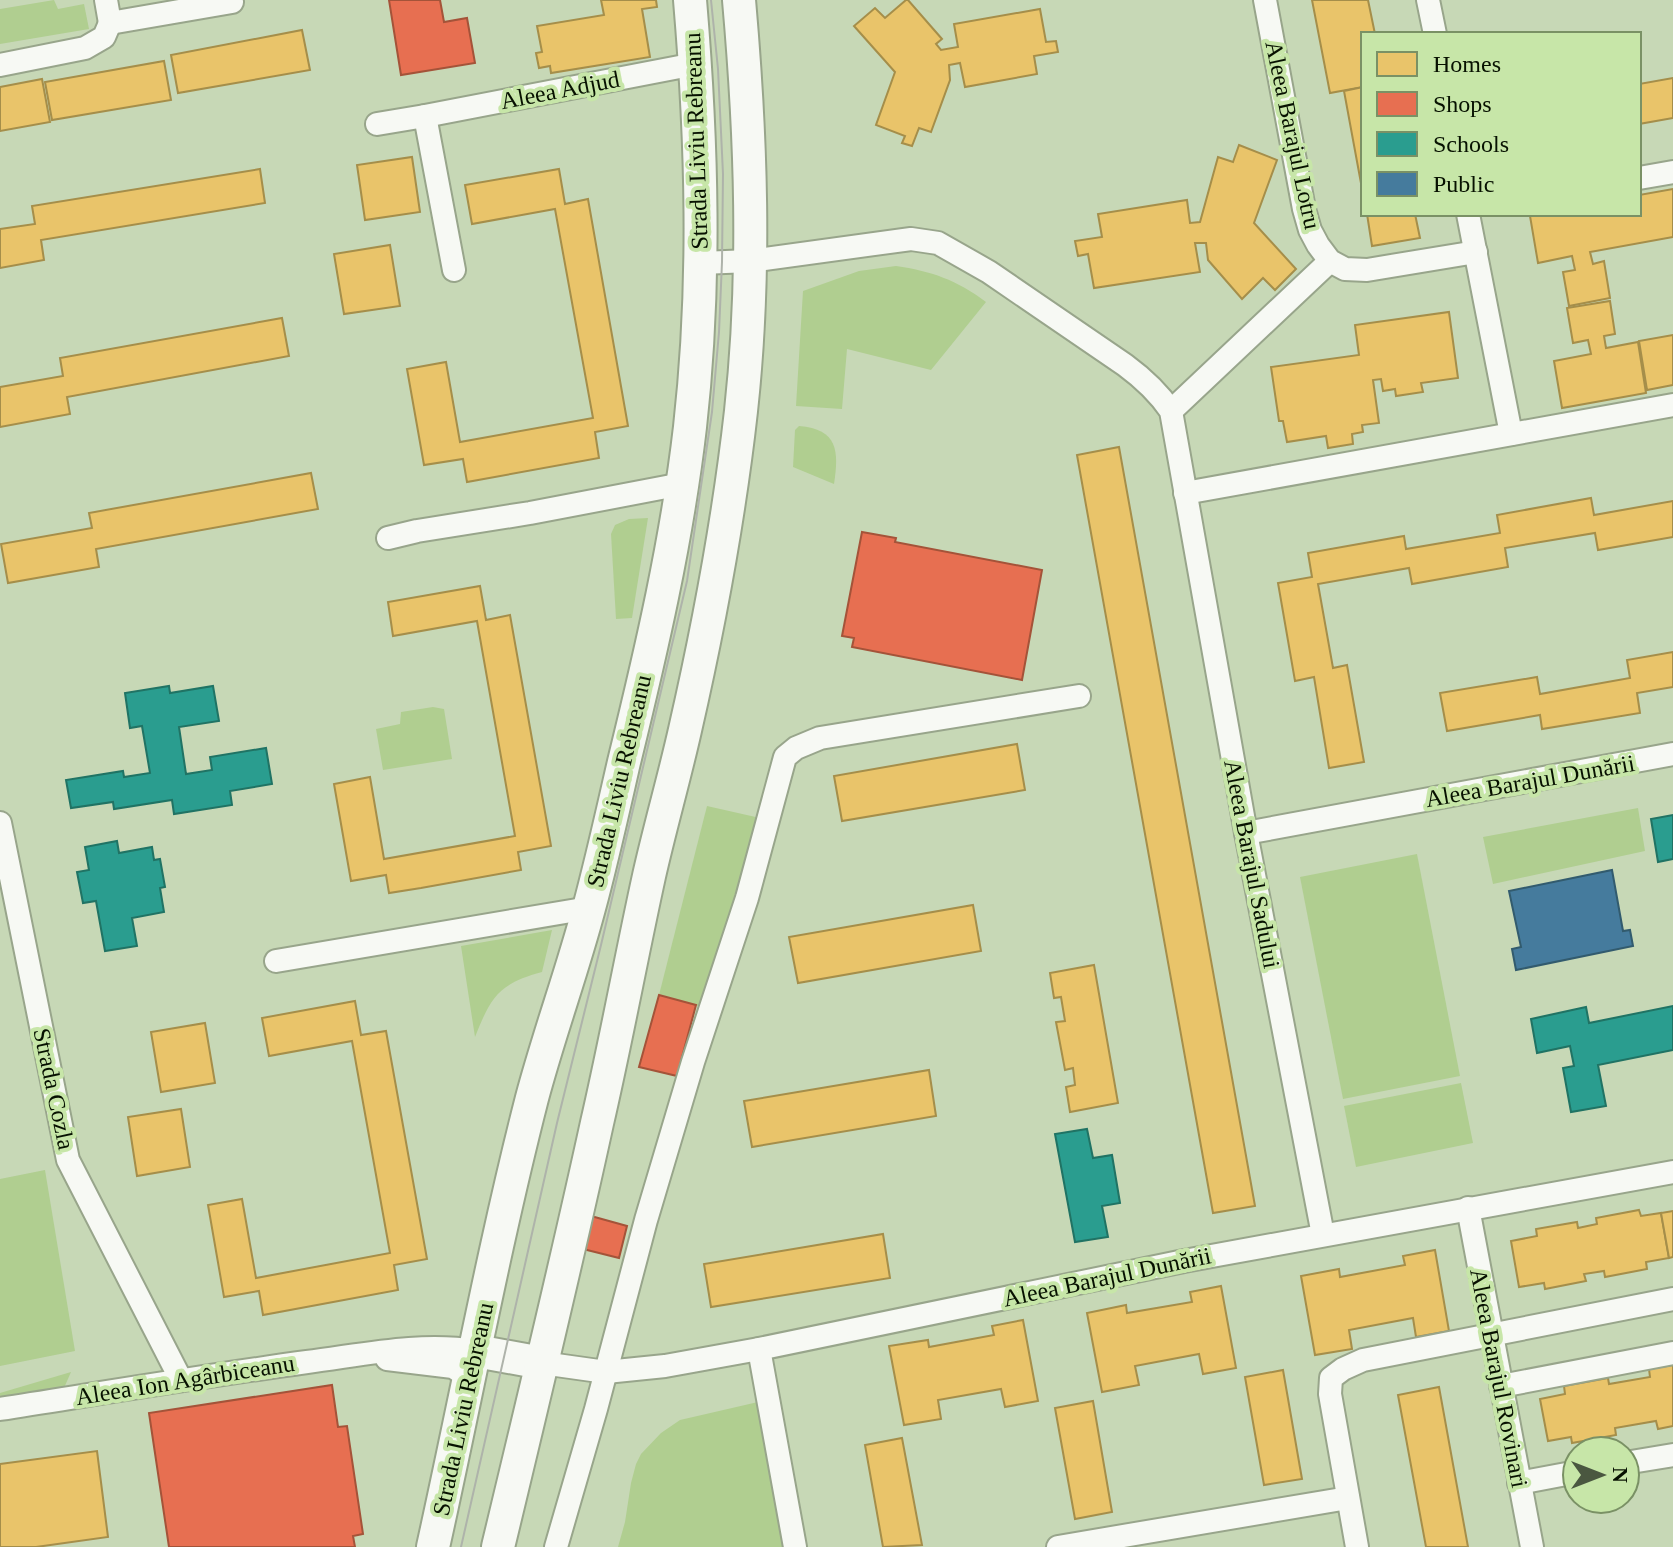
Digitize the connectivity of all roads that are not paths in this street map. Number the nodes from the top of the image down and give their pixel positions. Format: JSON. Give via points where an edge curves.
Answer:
{"nodes":[{"id":1,"x":106,"y":0,"type":"edge"},
{"id":2,"x":690,"y":0,"type":"edge"},
{"id":3,"x":739,"y":0,"type":"edge"},
{"id":4,"x":1265,"y":0,"type":"edge"},
{"id":5,"x":1428,"y":0,"type":"edge"},
{"id":6,"x":232,"y":2,"type":"dead end"},
{"id":7,"x":110,"y":23,"type":"junction"},
{"id":8,"x":1435,"y":32,"type":"edge"},
{"id":9,"x":695,"y":64,"type":"junction"},
{"id":10,"x":0,"y":65,"type":"edge"},
{"id":11,"x":425,"y":116,"type":"junction"},
{"id":12,"x":377,"y":124,"type":"dead end"},
{"id":13,"x":1673,"y":172,"type":"edge"},
{"id":14,"x":1641,"y":178,"type":"edge"},
{"id":15,"x":1468,"y":216,"type":"edge"},
{"id":16,"x":1476,"y":252,"type":"junction"},
{"id":17,"x":750,"y":261,"type":"junction"},
{"id":18,"x":1330,"y":261,"type":"junction"},
{"id":19,"x":701,"y":263,"type":"junction"},
{"id":20,"x":454,"y":270,"type":"dead end"},
{"id":21,"x":1673,"y":405,"type":"edge"},
{"id":22,"x":1171,"y":411,"type":"junction"},
{"id":23,"x":1511,"y":434,"type":"junction"},
{"id":24,"x":682,"y":484,"type":"junction"},
{"id":25,"x":1185,"y":493,"type":"junction"},
{"id":26,"x":388,"y":538,"type":"dead end"},
{"id":27,"x":1079,"y":696,"type":"dead end"},
{"id":28,"x":1673,"y":754,"type":"edge"},
{"id":29,"x":0,"y":823,"type":"edge"},
{"id":30,"x":1246,"y":833,"type":"junction"},
{"id":31,"x":589,"y":908,"type":"junction"},
{"id":32,"x":276,"y":961,"type":"dead end"},
{"id":33,"x":1673,"y":1172,"type":"edge"},
{"id":34,"x":1468,"y":1208,"type":"junction"},
{"id":35,"x":1323,"y":1235,"type":"junction"},
{"id":36,"x":1673,"y":1299,"type":"edge"},
{"id":37,"x":1492,"y":1334,"type":"junction"},
{"id":38,"x":759,"y":1349,"type":"junction"},
{"id":39,"x":1673,"y":1353,"type":"edge"},
{"id":40,"x":542,"y":1363,"type":"junction"},
{"id":41,"x":473,"y":1364,"type":"junction"},
{"id":42,"x":606,"y":1372,"type":"junction"},
{"id":43,"x":181,"y":1380,"type":"junction"},
{"id":44,"x":1501,"y":1386,"type":"junction"},
{"id":45,"x":0,"y":1409,"type":"edge"},
{"id":46,"x":1673,"y":1455,"type":"edge"},
{"id":47,"x":1641,"y":1460,"type":"edge"},
{"id":48,"x":1561,"y":1475,"type":"edge"},
{"id":49,"x":1519,"y":1483,"type":"junction"},
{"id":50,"x":1348,"y":1498,"type":"junction"},
{"id":51,"x":433,"y":1547,"type":"edge"},
{"id":52,"x":498,"y":1547,"type":"edge"},
{"id":53,"x":556,"y":1547,"type":"edge"},
{"id":54,"x":795,"y":1547,"type":"edge"},
{"id":55,"x":1058,"y":1547,"type":"edge"},
{"id":56,"x":1357,"y":1547,"type":"edge"},
{"id":57,"x":1532,"y":1547,"type":"edge"}],
"edges":[{"from":1,"to":7,"type":"street"},
{"from":2,"to":9,"type":"street","name":"Strada Liviu Rebreanu"},
{"from":3,"to":17,"type":"street","name":"Strada Liviu Rebreanu","via":[[750,160]]},
{"from":4,"to":18,"type":"street","name":"Aleea Barajul Lotru","via":[[1304,209],[1310,230]]},
{"from":5,"to":8,"type":"street"},
{"from":6,"to":7,"type":"street"},
{"from":7,"to":10,"type":"street","via":[[104,37],[85,48]]},
{"from":9,"to":11,"type":"street","name":"Aleea Adjud"},
{"from":9,"to":19,"type":"street","name":"Strada Liviu Rebreanu"},
{"from":11,"to":12,"type":"street","name":"Aleea Adjud"},
{"from":11,"to":20,"type":"street"},
{"from":13,"to":14,"type":"street"},
{"from":15,"to":16,"type":"street"},
{"from":16,"to":18,"type":"street","name":"Aleea Barajul Lotru","via":[[1367,270],[1345,269]]},
{"from":16,"to":23,"type":"street"},
{"from":17,"to":19,"type":"street"},
{"from":17,"to":22,"type":"street","via":[[911,239],[938,243],[1135,372]]},
{"from":17,"to":40,"type":"street","name":"Strada Liviu Rebreanu","via":[[741,410],[718,565]]},
{"from":18,"to":22,"type":"street"},
{"from":19,"to":24,"type":"street","name":"Strada Liviu Rebreanu"},
{"from":21,"to":23,"type":"street"},
{"from":22,"to":25,"type":"street","name":"Aleea Barajul Sadului"},
{"from":23,"to":25,"type":"street"},
{"from":24,"to":26,"type":"street"},
{"from":24,"to":31,"type":"street","name":"Strada Liviu Rebreanu","via":[[640,697]]},
{"from":25,"to":30,"type":"street","name":"Aleea Barajul Sadului"},
{"from":27,"to":42,"type":"street","via":[[820,738],[785,757],[747,898],[654,1191]]},
{"from":28,"to":30,"type":"street","name":"Aleea Barajul Dunării"},
{"from":29,"to":43,"type":"street","name":"Strada Cozla","via":[[68,1160]]},
{"from":30,"to":35,"type":"street","name":"Aleea Barajul Sadului"},
{"from":31,"to":32,"type":"street"},
{"from":31,"to":41,"type":"street","name":"Strada Liviu Rebreanu","via":[[533,1096]]},
{"from":33,"to":34,"type":"street","name":"Aleea Barajul Dunării"},
{"from":34,"to":35,"type":"street","name":"Aleea Barajul Dunării"},
{"from":34,"to":37,"type":"street","name":"Aleea Barajul Rovinari"},
{"from":35,"to":38,"type":"street","name":"Aleea Barajul Dunării"},
{"from":36,"to":37,"type":"street"},
{"from":37,"to":44,"type":"street","name":"Aleea Barajul Rovinari"},
{"from":37,"to":50,"type":"street","via":[[1363,1360],[1331,1378]]},
{"from":38,"to":42,"type":"street","name":"Aleea Barajul Dunării"},
{"from":38,"to":54,"type":"street"},
{"from":39,"to":44,"type":"street"},
{"from":40,"to":41,"type":"street"},
{"from":40,"to":42,"type":"street","name":"Aleea Barajul Dunării"},
{"from":40,"to":52,"type":"street","name":"Strada Liviu Rebreanu"},
{"from":41,"to":43,"type":"street","name":"Aleea Ion Agârbiceanu","via":[[450,1347],[420,1347]]},
{"from":41,"to":51,"type":"street","name":"Strada Liviu Rebreanu"},
{"from":42,"to":53,"type":"street"},
{"from":43,"to":45,"type":"street","name":"Aleea Ion Agârbiceanu"},
{"from":44,"to":49,"type":"street","name":"Aleea Barajul Rovinari"},
{"from":46,"to":47,"type":"street"},
{"from":48,"to":49,"type":"street"},
{"from":49,"to":57,"type":"street","name":"Aleea Barajul Rovinari"},
{"from":50,"to":55,"type":"street"},
{"from":50,"to":56,"type":"street"}]}
